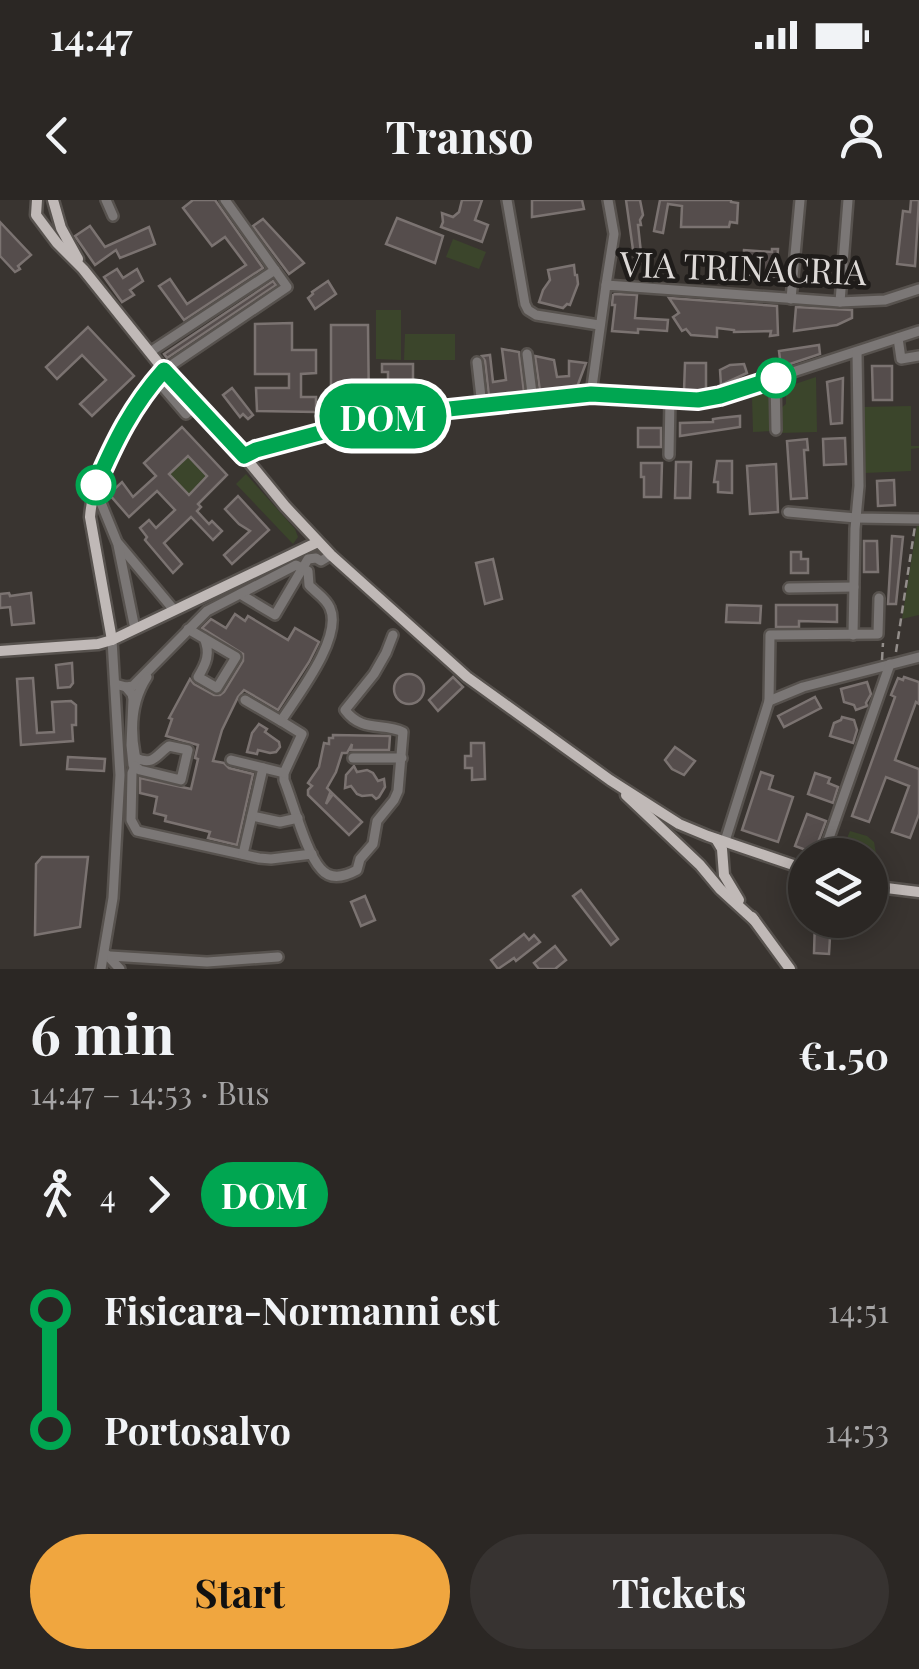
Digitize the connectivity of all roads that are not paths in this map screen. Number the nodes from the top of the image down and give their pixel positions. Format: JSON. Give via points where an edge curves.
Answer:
{"nodes":[{"id":1,"x":54,"y":200,"type":"edge"},
{"id":2,"x":106,"y":200,"type":"edge"},
{"id":3,"x":225,"y":200,"type":"edge"},
{"id":4,"x":508,"y":200,"type":"edge"},
{"id":5,"x":608,"y":200,"type":"edge"},
{"id":6,"x":800,"y":200,"type":"edge"},
{"id":7,"x":848,"y":200,"type":"edge"},
{"id":8,"x":35,"y":207,"type":"edge"},
{"id":9,"x":56,"y":214,"type":"junction"},
{"id":10,"x":113,"y":216,"type":"dead end"},
{"id":11,"x":84,"y":269,"type":"junction"},
{"id":12,"x":275,"y":270,"type":"junction"},
{"id":13,"x":606,"y":285,"type":"junction"},
{"id":14,"x":919,"y":289,"type":"edge"},
{"id":15,"x":791,"y":300,"type":"junction"},
{"id":16,"x":840,"y":302,"type":"junction"},
{"id":17,"x":599,"y":329,"type":"junction"},
{"id":18,"x":919,"y":331,"type":"edge"},
{"id":19,"x":898,"y":338,"type":"junction"},
{"id":20,"x":150,"y":352,"type":"junction"},
{"id":21,"x":857,"y":352,"type":"junction"},
{"id":22,"x":527,"y":354,"type":"dead end"},
{"id":23,"x":919,"y":356,"type":"edge"},
{"id":24,"x":477,"y":362,"type":"dead end"},
{"id":25,"x":160,"y":375,"type":"junction"},
{"id":26,"x":776,"y":378,"type":"junction"},
{"id":27,"x":591,"y":394,"type":"junction"},
{"id":28,"x":670,"y":398,"type":"junction"},
{"id":29,"x":533,"y":400,"type":"junction"},
{"id":30,"x":482,"y":406,"type":"junction"},
{"id":31,"x":198,"y":408,"type":"junction"},
{"id":32,"x":776,"y":430,"type":"dead end"},
{"id":33,"x":669,"y":455,"type":"dead end"},
{"id":34,"x":244,"y":456,"type":"junction"},
{"id":35,"x":94,"y":488,"type":"junction"},
{"id":36,"x":285,"y":506,"type":"junction"},
{"id":37,"x":788,"y":512,"type":"dead end"},
{"id":38,"x":856,"y":518,"type":"junction"},
{"id":39,"x":918,"y":519,"type":"edge"},
{"id":40,"x":117,"y":542,"type":"junction"},
{"id":41,"x":318,"y":542,"type":"junction"},
{"id":42,"x":331,"y":555,"type":"junction"},
{"id":43,"x":303,"y":567,"type":"junction"},
{"id":44,"x":854,"y":587,"type":"junction"},
{"id":45,"x":789,"y":588,"type":"dead end"},
{"id":46,"x":240,"y":594,"type":"junction"},
{"id":47,"x":880,"y":598,"type":"dead end"},
{"id":48,"x":174,"y":610,"type":"junction"},
{"id":49,"x":403,"y":620,"type":"junction"},
{"id":50,"x":135,"y":629,"type":"junction"},
{"id":51,"x":188,"y":629,"type":"junction"},
{"id":52,"x":853,"y":635,"type":"junction"},
{"id":53,"x":204,"y":638,"type":"junction"},
{"id":54,"x":112,"y":640,"type":"junction"},
{"id":55,"x":0,"y":651,"type":"edge"},
{"id":56,"x":919,"y":657,"type":"edge"},
{"id":57,"x":892,"y":664,"type":"junction"},
{"id":58,"x":114,"y":684,"type":"junction"},
{"id":59,"x":131,"y":690,"type":"junction"},
{"id":60,"x":245,"y":700,"type":"dead end"},
{"id":61,"x":769,"y":701,"type":"junction"},
{"id":62,"x":281,"y":722,"type":"junction"},
{"id":63,"x":353,"y":758,"type":"dead end"},
{"id":64,"x":402,"y":758,"type":"junction"},
{"id":65,"x":231,"y":760,"type":"dead end"},
{"id":66,"x":135,"y":766,"type":"junction"},
{"id":67,"x":263,"y":768,"type":"junction"},
{"id":68,"x":284,"y":773,"type":"junction"},
{"id":69,"x":610,"y":780,"type":"junction"},
{"id":70,"x":252,"y":816,"type":"junction"},
{"id":71,"x":298,"y":818,"type":"junction"},
{"id":72,"x":829,"y":838,"type":"edge"},
{"id":73,"x":716,"y":839,"type":"junction"},
{"id":74,"x":243,"y":854,"type":"junction"},
{"id":75,"x":312,"y":854,"type":"junction"},
{"id":76,"x":772,"y":858,"type":"junction"},
{"id":77,"x":721,"y":859,"type":"junction"},
{"id":78,"x":697,"y":863,"type":"junction"},
{"id":79,"x":788,"y":863,"type":"edge"},
{"id":80,"x":888,"y":888,"type":"edge"},
{"id":81,"x":919,"y":892,"type":"edge"},
{"id":82,"x":754,"y":920,"type":"junction"},
{"id":83,"x":107,"y":954,"type":"junction"},
{"id":84,"x":278,"y":957,"type":"dead end"},
{"id":85,"x":101,"y":969,"type":"edge"},
{"id":86,"x":120,"y":969,"type":"edge"},
{"id":87,"x":790,"y":969,"type":"edge"}],
"edges":[{"from":1,"to":9,"type":"main road"},
{"from":2,"to":10,"type":"street"},
{"from":3,"to":12,"type":"street"},
{"from":4,"to":17,"type":"street","via":[[528,310]]},
{"from":5,"to":13,"type":"street","via":[[614,234]]},
{"from":6,"to":15,"type":"street"},
{"from":7,"to":16,"type":"street"},
{"from":8,"to":9,"type":"main road","via":[[51,220]]},
{"from":8,"to":11,"type":"main road","via":[[57,243]]},
{"from":9,"to":11,"type":"main road"},
{"from":11,"to":20,"type":"main road"},
{"from":12,"to":20,"type":"street"},
{"from":12,"to":25,"type":"street","via":[[287,287]]},
{"from":13,"to":15,"type":"street","name":"VIA TRINACRIA"},
{"from":13,"to":17,"type":"street","name":"VIA TRINACRIA"},
{"from":14,"to":16,"type":"street","name":"VIA TRINACRIA","via":[[885,300]]},
{"from":15,"to":16,"type":"street","name":"VIA TRINACRIA"},
{"from":17,"to":27,"type":"street","name":"VIA TRINACRIA"},
{"from":18,"to":19,"type":"street"},
{"from":19,"to":21,"type":"street"},
{"from":19,"to":23,"type":"street","via":[[901,359]]},
{"from":20,"to":25,"type":"main road"},
{"from":21,"to":26,"type":"street"},
{"from":21,"to":38,"type":"street"},
{"from":22,"to":29,"type":"street"},
{"from":24,"to":30,"type":"street"},
{"from":25,"to":31,"type":"main road"},
{"from":25,"to":35,"type":"main road","via":[[126,421]]},
{"from":26,"to":28,"type":"street","via":[[720,396]]},
{"from":26,"to":32,"type":"street"},
{"from":27,"to":28,"type":"street"},
{"from":27,"to":29,"type":"street"},
{"from":28,"to":33,"type":"street"},
{"from":29,"to":30,"type":"street"},
{"from":30,"to":34,"type":"street","via":[[383,416]]},
{"from":31,"to":34,"type":"main road"},
{"from":31,"to":36,"type":"main road"},
{"from":34,"to":36,"type":"main road"},
{"from":35,"to":40,"type":"street"},
{"from":35,"to":54,"type":"main road","via":[[90,517]]},
{"from":36,"to":41,"type":"main road"},
{"from":37,"to":38,"type":"street"},
{"from":38,"to":39,"type":"street"},
{"from":38,"to":44,"type":"street"},
{"from":40,"to":48,"type":"street"},
{"from":40,"to":50,"type":"street"},
{"from":41,"to":42,"type":"main road"},
{"from":41,"to":48,"type":"main road"},
{"from":42,"to":43,"type":"street","via":[[308,559]]},
{"from":42,"to":49,"type":"main road"},
{"from":43,"to":46,"type":"street"},
{"from":43,"to":46,"type":"street","via":[[275,615]]},
{"from":43,"to":62,"type":"street","via":[[309,585],[330,606],[333,627]]},
{"from":44,"to":45,"type":"street"},
{"from":44,"to":52,"type":"street"},
{"from":46,"to":51,"type":"street"},
{"from":47,"to":52,"type":"street","via":[[878,634]]},
{"from":48,"to":50,"type":"main road"},
{"from":49,"to":64,"type":"street","via":[[345,710],[372,727],[400,729]]},
{"from":49,"to":69,"type":"main road","via":[[467,677]]},
{"from":50,"to":54,"type":"main road"},
{"from":51,"to":53,"type":"street"},
{"from":51,"to":59,"type":"street"},
{"from":52,"to":61,"type":"street","via":[[770,635]]},
{"from":53,"to":53,"type":"street","via":[[208,658],[198,677],[217,688],[236,657]]},
{"from":54,"to":55,"type":"main road"},
{"from":54,"to":58,"type":"street"},
{"from":56,"to":57,"type":"street"},
{"from":57,"to":61,"type":"street"},
{"from":57,"to":72,"type":"street"},
{"from":58,"to":59,"type":"street"},
{"from":58,"to":83,"type":"street","via":[[120,775]]},
{"from":59,"to":66,"type":"street"},
{"from":59,"to":66,"type":"street","via":[[136,758],[153,761],[169,746],[188,750],[181,780]]},
{"from":60,"to":62,"type":"street"},
{"from":61,"to":73,"type":"street"},
{"from":62,"to":68,"type":"street","via":[[302,734]]},
{"from":63,"to":64,"type":"street"},
{"from":64,"to":75,"type":"street","via":[[398,791],[357,870],[328,875]]},
{"from":65,"to":67,"type":"street"},
{"from":66,"to":74,"type":"street","via":[[131,804],[137,831]]},
{"from":67,"to":68,"type":"street"},
{"from":67,"to":70,"type":"street"},
{"from":68,"to":71,"type":"street"},
{"from":69,"to":73,"type":"main road"},
{"from":69,"to":78,"type":"main road"},
{"from":70,"to":71,"type":"street"},
{"from":70,"to":74,"type":"street"},
{"from":71,"to":75,"type":"street"},
{"from":73,"to":76,"type":"main road"},
{"from":73,"to":77,"type":"main road"},
{"from":73,"to":78,"type":"main road","via":[[694,844]]},
{"from":74,"to":75,"type":"street"},
{"from":76,"to":77,"type":"main road","via":[[738,852]]},
{"from":76,"to":79,"type":"main road"},
{"from":77,"to":78,"type":"main road","via":[[712,866]]},
{"from":77,"to":82,"type":"main road","via":[[728,884]]},
{"from":78,"to":82,"type":"main road"},
{"from":80,"to":81,"type":"main road"},
{"from":82,"to":87,"type":"main road"},
{"from":83,"to":84,"type":"street","via":[[208,962]]},
{"from":83,"to":85,"type":"street"},
{"from":83,"to":86,"type":"street"}]}
